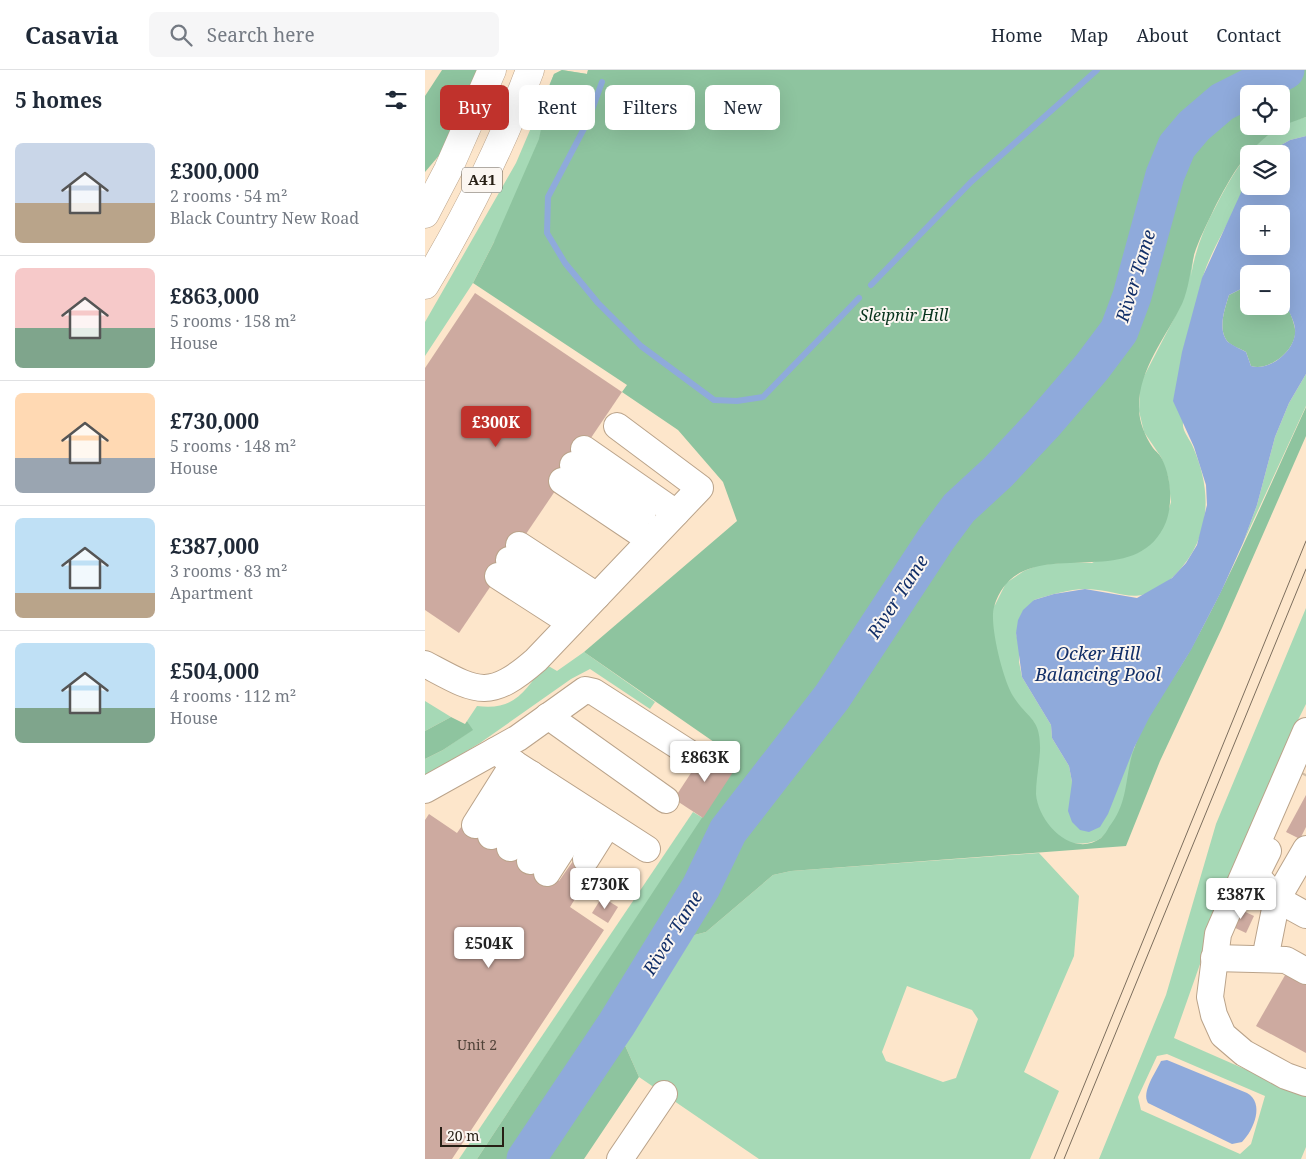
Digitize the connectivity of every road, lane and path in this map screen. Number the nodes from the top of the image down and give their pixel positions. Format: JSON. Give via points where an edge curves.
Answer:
{"nodes":[{"id":1,"x":492,"y":70,"type":"edge"},
{"id":2,"x":530,"y":70,"type":"edge"},
{"id":3,"x":425,"y":214,"type":"edge"},
{"id":4,"x":425,"y":285,"type":"edge"},
{"id":5,"x":617,"y":426,"type":"dead end"},
{"id":6,"x":663,"y":526,"type":"junction"},
{"id":7,"x":584,"y":609,"type":"junction"},
{"id":8,"x":425,"y":664,"type":"edge"},
{"id":9,"x":549,"y":716,"type":"junction"},
{"id":10,"x":1306,"y":731,"type":"edge"},
{"id":11,"x":700,"y":760,"type":"dead end"},
{"id":12,"x":1305,"y":776,"type":"dead end"},
{"id":13,"x":551,"y":787,"type":"junction"},
{"id":14,"x":425,"y":790,"type":"edge"},
{"id":15,"x":666,"y":800,"type":"dead end"},
{"id":16,"x":511,"y":849,"type":"junction"},
{"id":17,"x":647,"y":849,"type":"dead end"},
{"id":18,"x":585,"y":859,"type":"dead end"},
{"id":19,"x":1293,"y":884,"type":"edge"},
{"id":20,"x":1306,"y":915,"type":"edge"},
{"id":21,"x":1306,"y":933,"type":"edge"},
{"id":22,"x":1214,"y":958,"type":"junction"},
{"id":23,"x":1265,"y":959,"type":"junction"},
{"id":24,"x":1306,"y":971,"type":"edge"},
{"id":25,"x":1306,"y":1083,"type":"edge"},
{"id":26,"x":664,"y":1094,"type":"dead end"},
{"id":27,"x":620,"y":1159,"type":"edge"}],
"edges":[{"from":1,"to":3,"type":"highway","number":"A41"},
{"from":2,"to":4,"type":"highway","number":"A41","via":[[476,194]]},
{"from":5,"to":6,"type":"street","via":[[700,488]]},
{"from":6,"to":6,"type":"street","via":[[573,465]]},
{"from":6,"to":7,"type":"street"},
{"from":7,"to":7,"type":"street","via":[[509,560]]},
{"from":7,"to":8,"type":"street","via":[[515,678],[489,688],[461,683]]},
{"from":9,"to":11,"type":"street","via":[[585,690],[594,692]]},
{"from":9,"to":13,"type":"street"},
{"from":9,"to":15,"type":"street"},
{"from":10,"to":22,"type":"street","via":[[1218,934]]},
{"from":12,"to":19,"type":"street","via":[[1256,875]]},
{"from":13,"to":14,"type":"street"},
{"from":13,"to":16,"type":"street"},
{"from":13,"to":16,"type":"street"},
{"from":13,"to":16,"type":"street"},
{"from":13,"to":17,"type":"street"},
{"from":13,"to":18,"type":"street"},
{"from":19,"to":20,"type":"street"},
{"from":19,"to":21,"type":"street"},
{"from":19,"to":23,"type":"street"},
{"from":22,"to":23,"type":"street"},
{"from":22,"to":25,"type":"street","via":[[1210,997],[1223,1036],[1244,1054]]},
{"from":23,"to":24,"type":"street","via":[[1286,960]]},
{"from":26,"to":27,"type":"street"}]}
